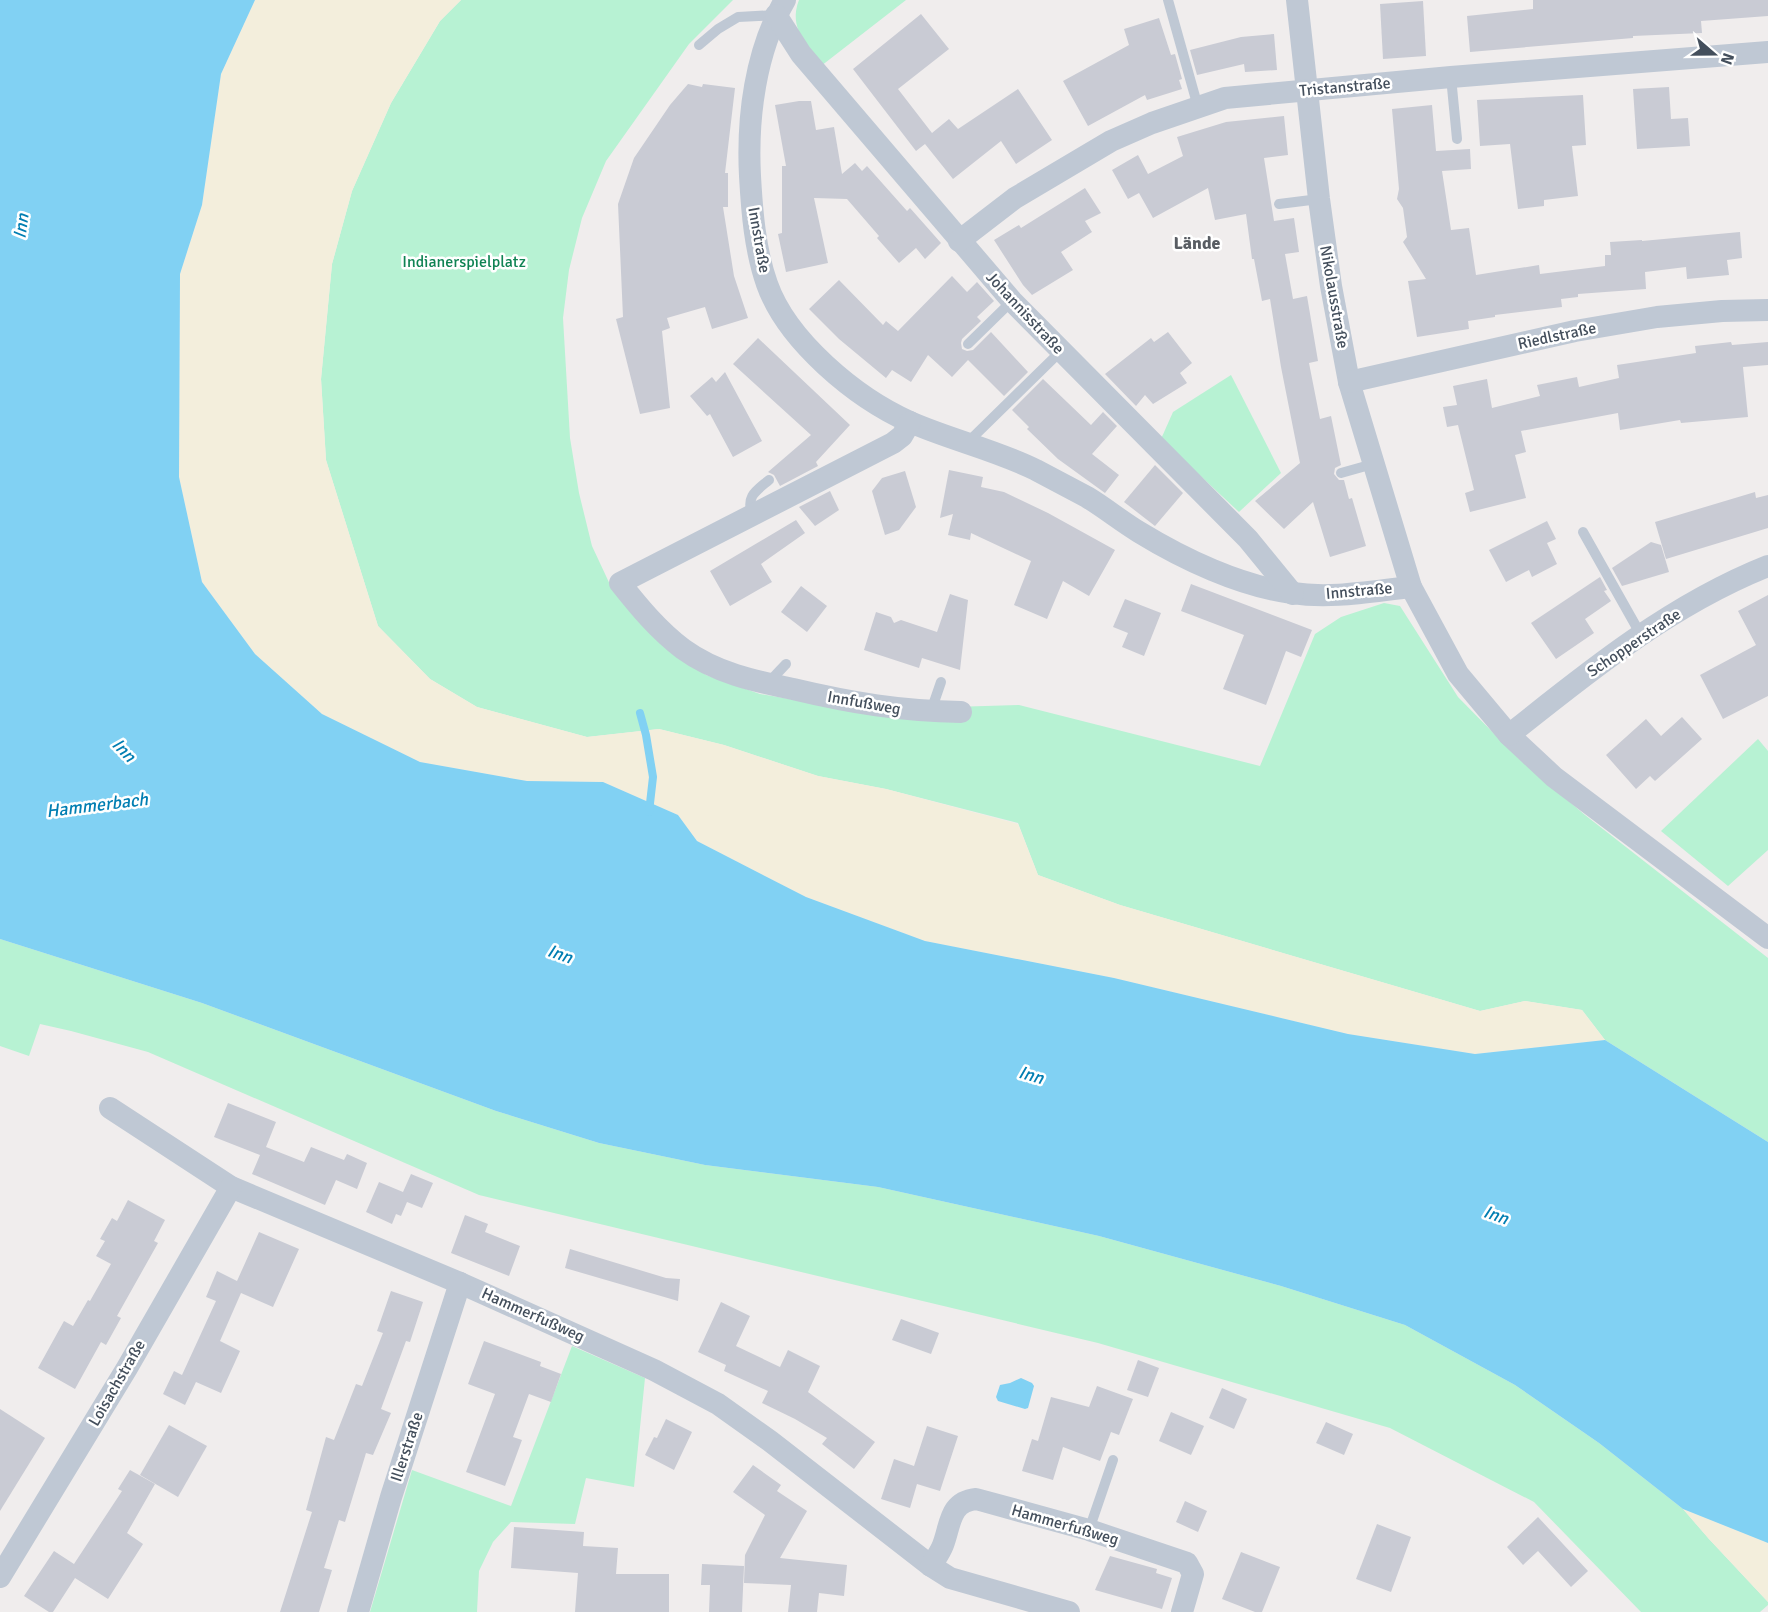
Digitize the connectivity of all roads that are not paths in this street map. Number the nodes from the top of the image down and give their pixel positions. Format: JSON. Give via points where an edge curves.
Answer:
{"nodes":[{"id":1,"x":1168,"y":0,"type":"edge"},
{"id":2,"x":1297,"y":0,"type":"edge"},
{"id":3,"x":780,"y":7,"type":"edge"},
{"id":4,"x":699,"y":45,"type":"dead end"},
{"id":5,"x":1768,"y":52,"type":"edge"},
{"id":6,"x":1451,"y":76,"type":"junction"},
{"id":7,"x":1306,"y":91,"type":"junction"},
{"id":8,"x":1198,"y":107,"type":"junction"},
{"id":9,"x":1456,"y":139,"type":"dead end"},
{"id":10,"x":1319,"y":199,"type":"junction"},
{"id":11,"x":1279,"y":204,"type":"dead end"},
{"id":12,"x":959,"y":241,"type":"junction"},
{"id":13,"x":1012,"y":301,"type":"junction"},
{"id":14,"x":1768,"y":310,"type":"edge"},
{"id":15,"x":968,"y":344,"type":"dead end"},
{"id":16,"x":1061,"y":351,"type":"junction"},
{"id":17,"x":1349,"y":382,"type":"junction"},
{"id":18,"x":910,"y":422,"type":"junction"},
{"id":19,"x":967,"y":443,"type":"junction"},
{"id":20,"x":1373,"y":465,"type":"junction"},
{"id":21,"x":1341,"y":473,"type":"dead end"},
{"id":22,"x":769,"y":480,"type":"dead end"},
{"id":23,"x":752,"y":514,"type":"junction"},
{"id":24,"x":1583,"y":532,"type":"dead end"},
{"id":25,"x":1768,"y":566,"type":"edge"},
{"id":26,"x":1411,"y":587,"type":"junction"},
{"id":27,"x":1293,"y":594,"type":"junction"},
{"id":28,"x":1641,"y":635,"type":"junction"},
{"id":29,"x":786,"y":664,"type":"dead end"},
{"id":30,"x":941,"y":682,"type":"dead end"},
{"id":31,"x":768,"y":684,"type":"junction"},
{"id":32,"x":931,"y":712,"type":"junction"},
{"id":33,"x":961,"y":712,"type":"dead end"},
{"id":34,"x":1509,"y":735,"type":"junction"},
{"id":35,"x":1768,"y":938,"type":"edge"},
{"id":36,"x":110,"y":1108,"type":"dead end"},
{"id":37,"x":231,"y":1186,"type":"junction"},
{"id":38,"x":460,"y":1283,"type":"junction"},
{"id":39,"x":1113,"y":1460,"type":"dead end"},
{"id":40,"x":1089,"y":1530,"type":"junction"},
{"id":41,"x":931,"y":1566,"type":"junction"},
{"id":42,"x":0,"y":1577,"type":"edge"},
{"id":43,"x":358,"y":1612,"type":"edge"},
{"id":44,"x":1069,"y":1612,"type":"edge"},
{"id":45,"x":1182,"y":1612,"type":"edge"}],
"edges":[{"from":1,"to":8,"type":"lane"},
{"from":2,"to":7,"type":"street","name":"Nikolausstraße"},
{"from":3,"to":4,"type":"lane","via":[[738,17]]},
{"from":3,"to":12,"type":"street","name":"Johannisstraße","via":[[801,54]]},
{"from":3,"to":18,"type":"street","name":"Innstraße","via":[[757,80],[749,150],[751,197],[767,285],[783,316],[813,352],[845,381]]},
{"from":5,"to":6,"type":"street","name":"Tristanstraße"},
{"from":6,"to":7,"type":"street","name":"Tristanstraße"},
{"from":6,"to":9,"type":"lane"},
{"from":7,"to":8,"type":"street","name":"Tristanstraße","via":[[1225,98]]},
{"from":7,"to":10,"type":"street","name":"Nikolausstraße"},
{"from":8,"to":12,"type":"street","name":"Tristanstraße","via":[[1111,141],[1015,198]]},
{"from":10,"to":11,"type":"lane"},
{"from":10,"to":17,"type":"street","name":"Nikolausstraße"},
{"from":12,"to":13,"type":"street","name":"Johannisstraße"},
{"from":13,"to":15,"type":"lane"},
{"from":13,"to":16,"type":"street","name":"Johannisstraße"},
{"from":14,"to":17,"type":"street","name":"Riedlstraße","via":[[1657,317],[1587,329]]},
{"from":16,"to":19,"type":"lane"},
{"from":16,"to":27,"type":"street","name":"Johannisstraße","via":[[1248,539]]},
{"from":17,"to":20,"type":"street","name":"Nikolausstraße"},
{"from":18,"to":19,"type":"street","name":"Innstraße"},
{"from":18,"to":23,"type":"street","via":[[893,443]]},
{"from":19,"to":27,"type":"street","name":"Innstraße","via":[[1025,465],[1189,559],[1240,580]]},
{"from":20,"to":21,"type":"lane"},
{"from":20,"to":26,"type":"street","name":"Nikolausstraße"},
{"from":22,"to":23,"type":"lane","via":[[753,494],[749,505]]},
{"from":23,"to":31,"type":"street","name":"Innfußweg","via":[[620,583],[655,626],[683,649],[710,666]]},
{"from":24,"to":28,"type":"lane"},
{"from":25,"to":28,"type":"street","name":"Schopperstraße","via":[[1724,586]]},
{"from":26,"to":27,"type":"street","name":"Innstraße","via":[[1351,594]]},
{"from":26,"to":34,"type":"street","name":"Innstraße","via":[[1458,674]]},
{"from":28,"to":34,"type":"street","name":"Schopperstraße"},
{"from":29,"to":31,"type":"lane"},
{"from":30,"to":32,"type":"lane"},
{"from":31,"to":32,"type":"street","name":"Innfußweg","via":[[866,705]]},
{"from":32,"to":33,"type":"street","name":"Innfußweg"},
{"from":34,"to":35,"type":"street","name":"Innstraße","via":[[1554,777]]},
{"from":36,"to":37,"type":"street","name":"Hammerfußweg"},
{"from":37,"to":38,"type":"street","name":"Hammerfußweg"},
{"from":37,"to":42,"type":"street","name":"Loisachstraße","via":[[127,1368]]},
{"from":38,"to":41,"type":"street","name":"Hammerfußweg","via":[[654,1370],[718,1404]]},
{"from":38,"to":43,"type":"street","name":"Illerstraße"},
{"from":39,"to":40,"type":"lane"},
{"from":40,"to":41,"type":"street","name":"Hammerfußweg","via":[[976,1499],[966,1500],[956,1507],[942,1548]]},
{"from":40,"to":45,"type":"street","name":"Hammerfußweg","via":[[1187,1563],[1193,1574]]},
{"from":41,"to":44,"type":"street","name":"Hammerfußweg","via":[[950,1578]]}]}
